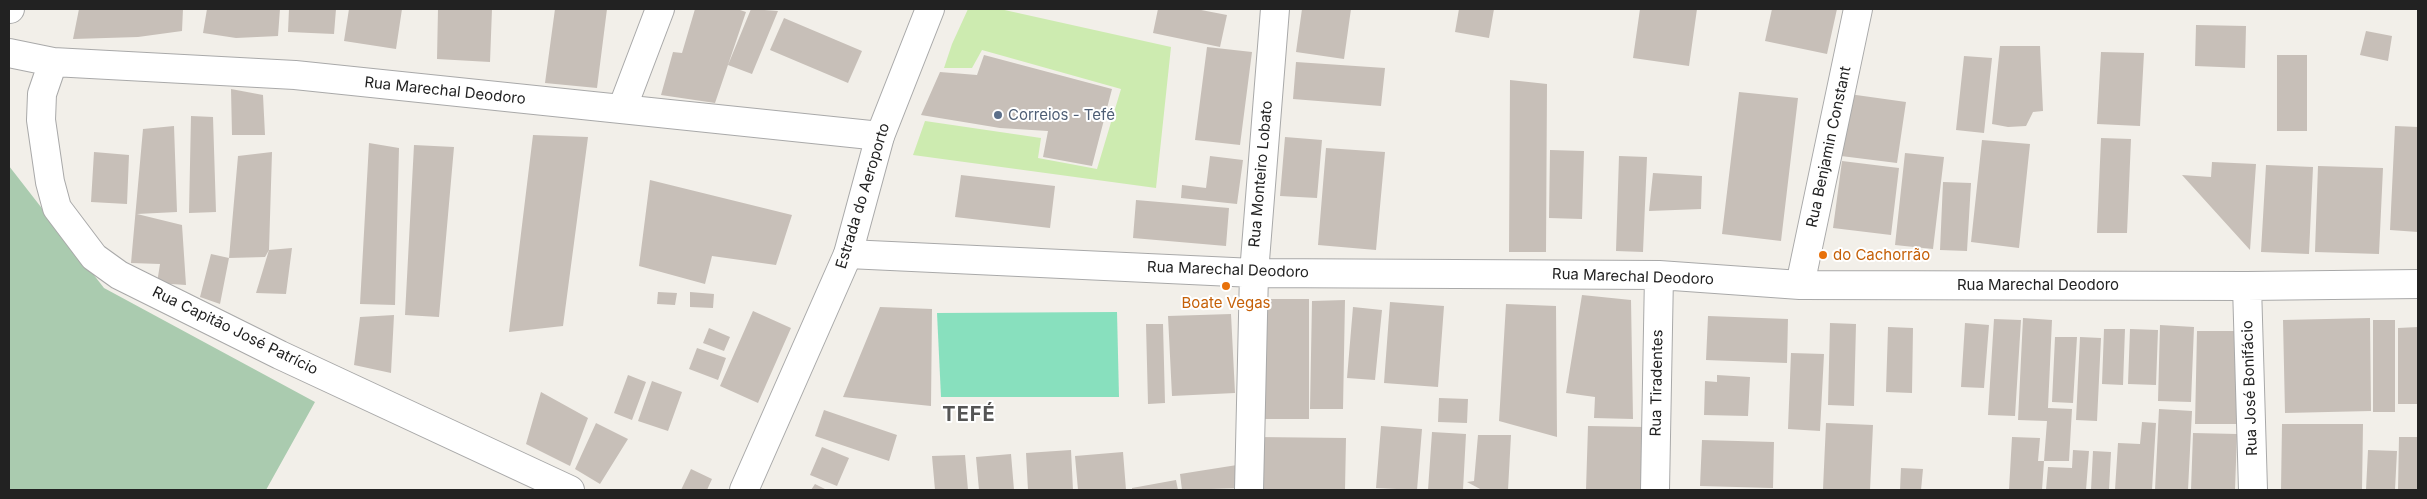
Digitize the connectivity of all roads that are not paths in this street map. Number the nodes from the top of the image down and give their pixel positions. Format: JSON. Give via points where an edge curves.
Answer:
{"nodes":[{"id":1,"x":660,"y":9,"type":"edge"},
{"id":2,"x":930,"y":9,"type":"edge"},
{"id":3,"x":1275,"y":9,"type":"edge"},
{"id":4,"x":1858,"y":9,"type":"edge"},
{"id":5,"x":9,"y":53,"type":"edge"},
{"id":6,"x":53,"y":62,"type":"junction"},
{"id":7,"x":622,"y":109,"type":"junction"},
{"id":8,"x":880,"y":136,"type":"junction"},
{"id":9,"x":848,"y":254,"type":"junction"},
{"id":10,"x":1254,"y":273,"type":"junction"},
{"id":11,"x":1659,"y":275,"type":"junction"},
{"id":12,"x":1800,"y":284,"type":"junction"},
{"id":13,"x":2418,"y":284,"type":"edge"},
{"id":14,"x":2247,"y":286,"type":"junction"},
{"id":15,"x":570,"y":490,"type":"edge"},
{"id":16,"x":744,"y":490,"type":"edge"},
{"id":17,"x":1249,"y":490,"type":"edge"},
{"id":18,"x":1655,"y":490,"type":"edge"},
{"id":19,"x":2253,"y":490,"type":"edge"}],
"edges":[{"from":1,"to":7,"type":"street"},
{"from":2,"to":8,"type":"street","name":"Estrada do Aeroporto"},
{"from":3,"to":10,"type":"street","name":"Rua Monteiro Lobato"},
{"from":4,"to":12,"type":"street","name":"Rua Benjamin Constant"},
{"from":5,"to":6,"type":"street","name":"Rua Marechal Deodoro"},
{"from":6,"to":7,"type":"street","name":"Rua Marechal Deodoro","via":[[295,75]]},
{"from":6,"to":15,"type":"street","name":"Rua Capitão José Patrício","via":[[42,94],[41,120],[50,182],[57,208],[94,257],[119,275],[280,355]]},
{"from":7,"to":8,"type":"street","name":"Rua Marechal Deodoro"},
{"from":8,"to":9,"type":"street","name":"Estrada do Aeroporto"},
{"from":9,"to":10,"type":"street","name":"Rua Marechal Deodoro"},
{"from":9,"to":16,"type":"street","name":"Estrada do Aeroporto"},
{"from":10,"to":11,"type":"street","name":"Rua Marechal Deodoro"},
{"from":10,"to":17,"type":"street","name":"Rua Monteiro Lobato"},
{"from":11,"to":12,"type":"street","name":"Rua Marechal Deodoro"},
{"from":11,"to":18,"type":"street","name":"Rua Tiradentes"},
{"from":12,"to":14,"type":"street","name":"Rua Marechal Deodoro"},
{"from":13,"to":14,"type":"street","name":"Rua Marechal Deodoro"},
{"from":14,"to":19,"type":"street","name":"Rua José Bonifácio"}]}
